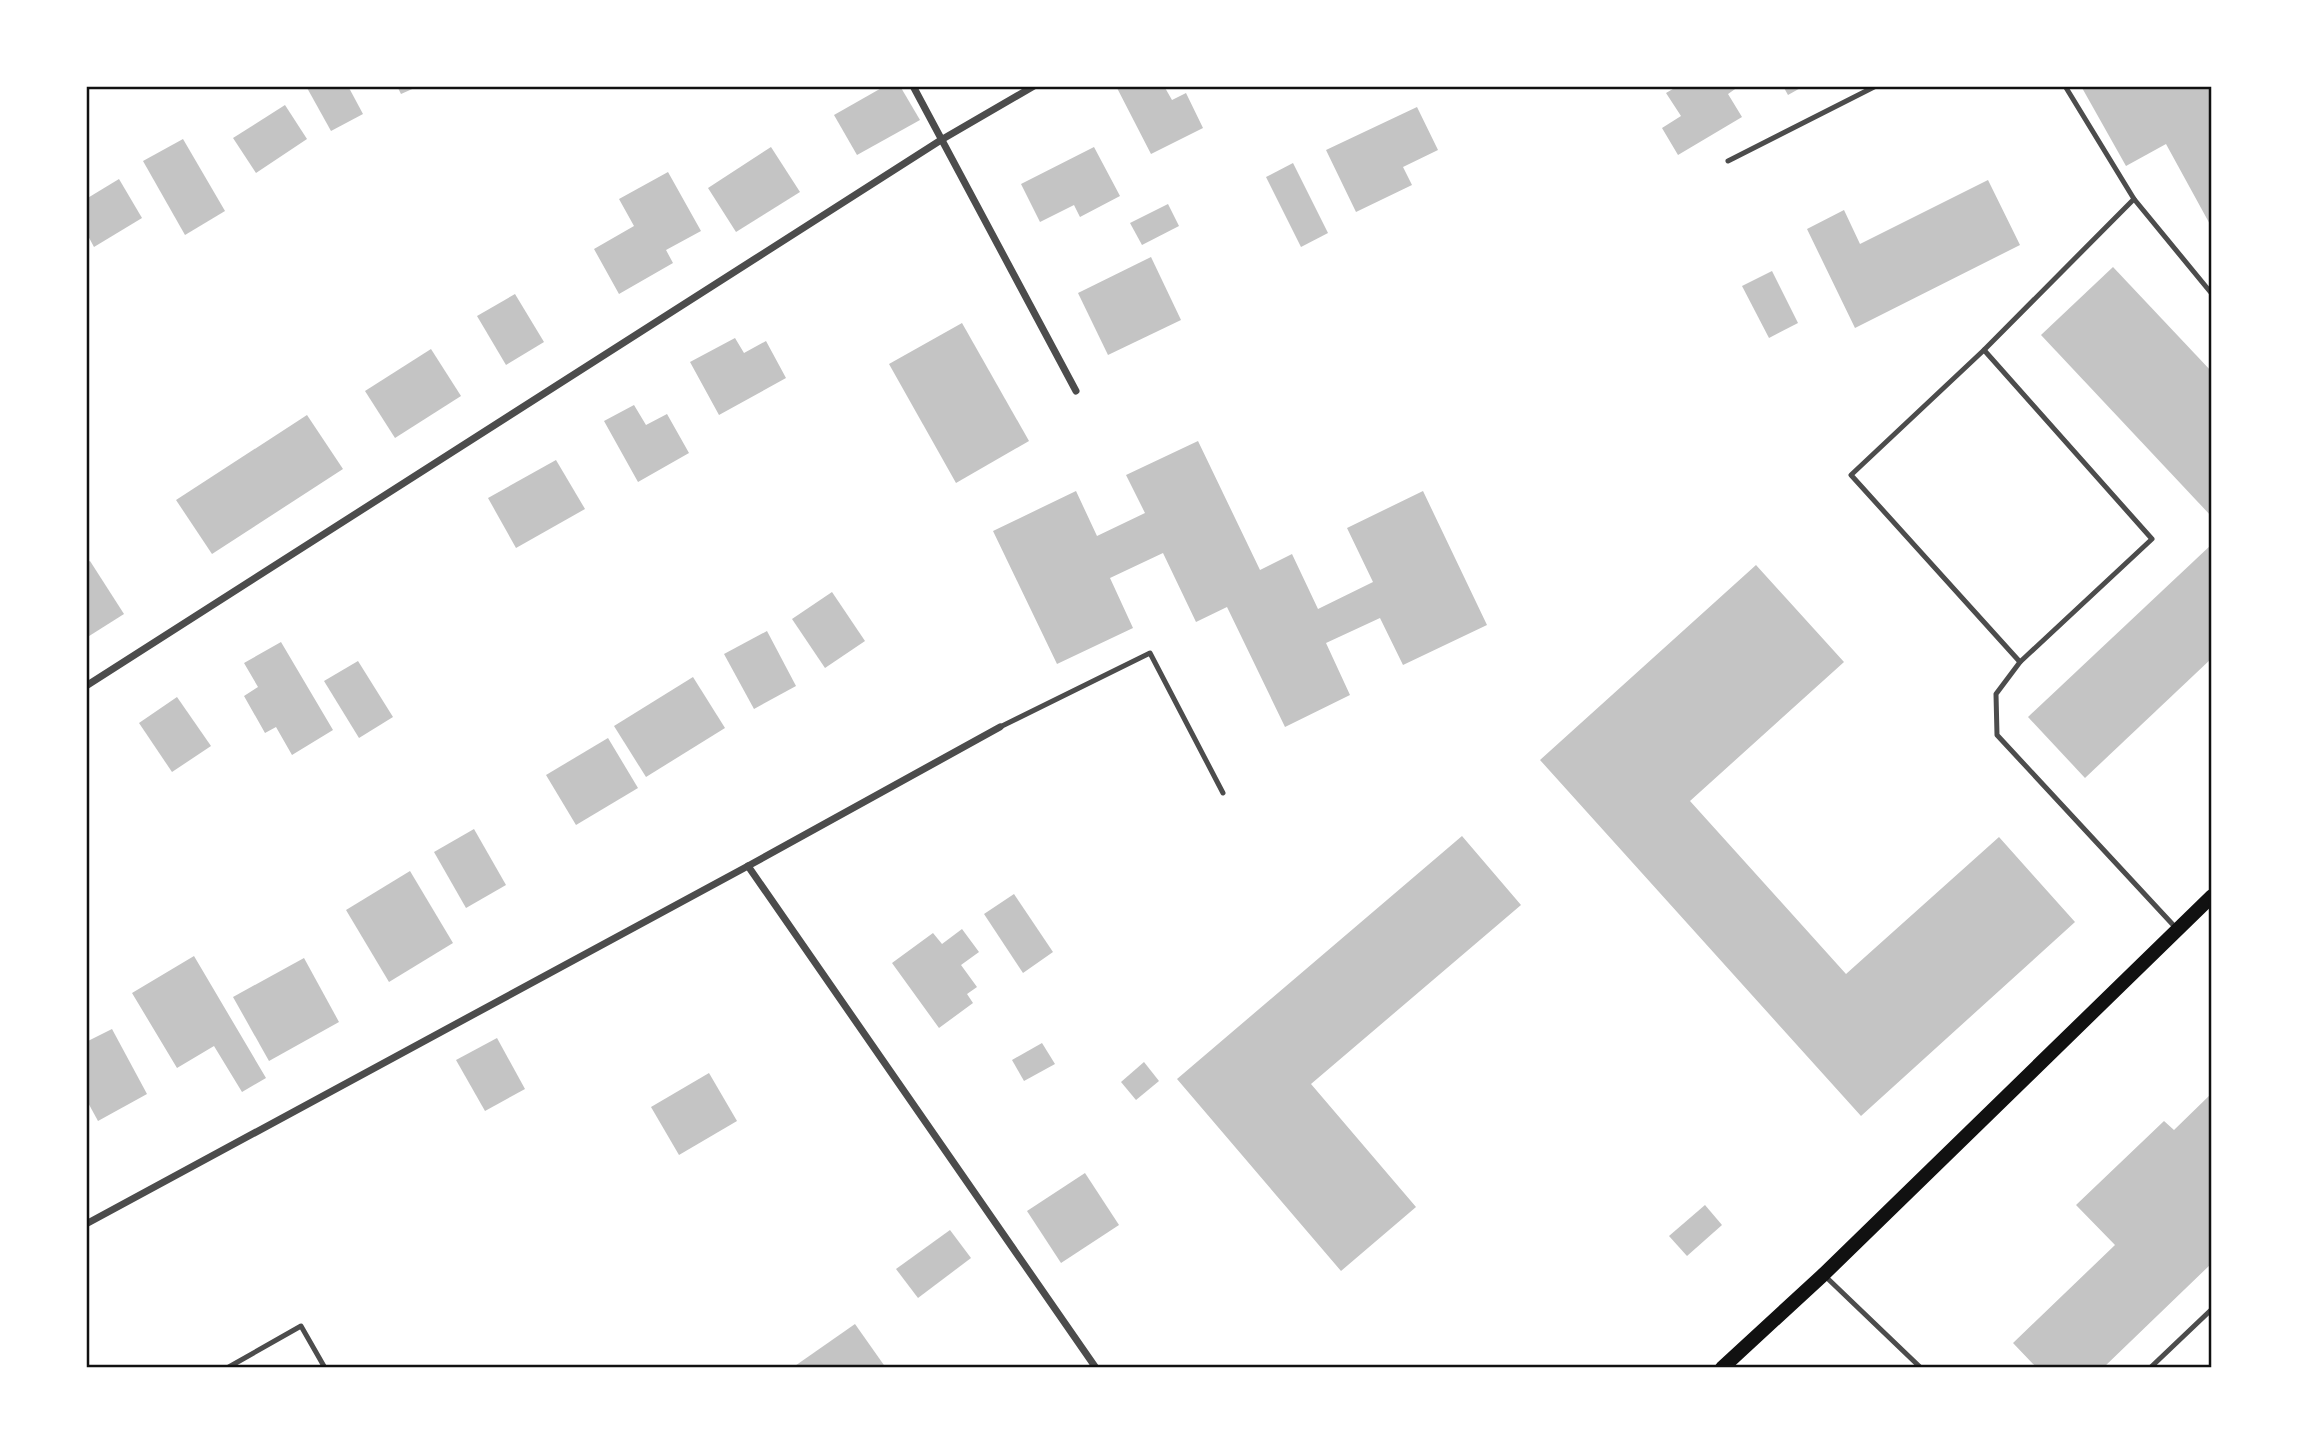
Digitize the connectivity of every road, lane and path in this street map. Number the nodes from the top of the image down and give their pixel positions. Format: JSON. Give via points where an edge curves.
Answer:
{"nodes":[{"id":1,"x":913,"y":86,"type":"edge"},
{"id":2,"x":1034,"y":86,"type":"edge"},
{"id":3,"x":1876,"y":86,"type":"edge"},
{"id":4,"x":2065,"y":86,"type":"edge"},
{"id":5,"x":940,"y":140,"type":"junction"},
{"id":6,"x":1728,"y":161,"type":"dead end"},
{"id":7,"x":2134,"y":199,"type":"junction"},
{"id":8,"x":2212,"y":294,"type":"edge"},
{"id":9,"x":1984,"y":350,"type":"junction"},
{"id":10,"x":1076,"y":391,"type":"dead end"},
{"id":11,"x":2020,"y":662,"type":"junction"},
{"id":12,"x":86,"y":686,"type":"edge"},
{"id":13,"x":1000,"y":727,"type":"joint"},
{"id":14,"x":1223,"y":793,"type":"dead end"},
{"id":15,"x":748,"y":866,"type":"junction"},
{"id":16,"x":2212,"y":896,"type":"edge"},
{"id":17,"x":2178,"y":930,"type":"junction"},
{"id":18,"x":86,"y":1224,"type":"edge"},
{"id":19,"x":1824,"y":1274,"type":"junction"},
{"id":20,"x":2212,"y":1309,"type":"edge"},
{"id":21,"x":227,"y":1368,"type":"edge"},
{"id":22,"x":325,"y":1368,"type":"edge"},
{"id":23,"x":1097,"y":1368,"type":"edge"},
{"id":24,"x":1722,"y":1368,"type":"edge"},
{"id":25,"x":1921,"y":1368,"type":"edge"},
{"id":26,"x":2150,"y":1368,"type":"edge"}],
"edges":[{"from":1,"to":5,"type":"street"},
{"from":2,"to":5,"type":"street"},
{"from":3,"to":6,"type":"lane"},
{"from":4,"to":7,"type":"lane"},
{"from":5,"to":10,"type":"street"},
{"from":5,"to":12,"type":"street"},
{"from":7,"to":8,"type":"lane"},
{"from":7,"to":9,"type":"lane"},
{"from":9,"to":11,"type":"lane","via":[[2152,539]]},
{"from":9,"to":11,"type":"lane","via":[[1851,475]]},
{"from":11,"to":17,"type":"lane","via":[[1996,694],[1997,735]]},
{"from":13,"to":14,"type":"lane","via":[[1150,653]]},
{"from":13,"to":15,"type":"street"},
{"from":15,"to":18,"type":"street"},
{"from":15,"to":23,"type":"street"},
{"from":16,"to":17,"type":"main road"},
{"from":17,"to":19,"type":"main road"},
{"from":19,"to":24,"type":"main road"},
{"from":19,"to":25,"type":"lane"},
{"from":20,"to":26,"type":"lane"},
{"from":21,"to":22,"type":"lane","via":[[301,1326]]}]}
